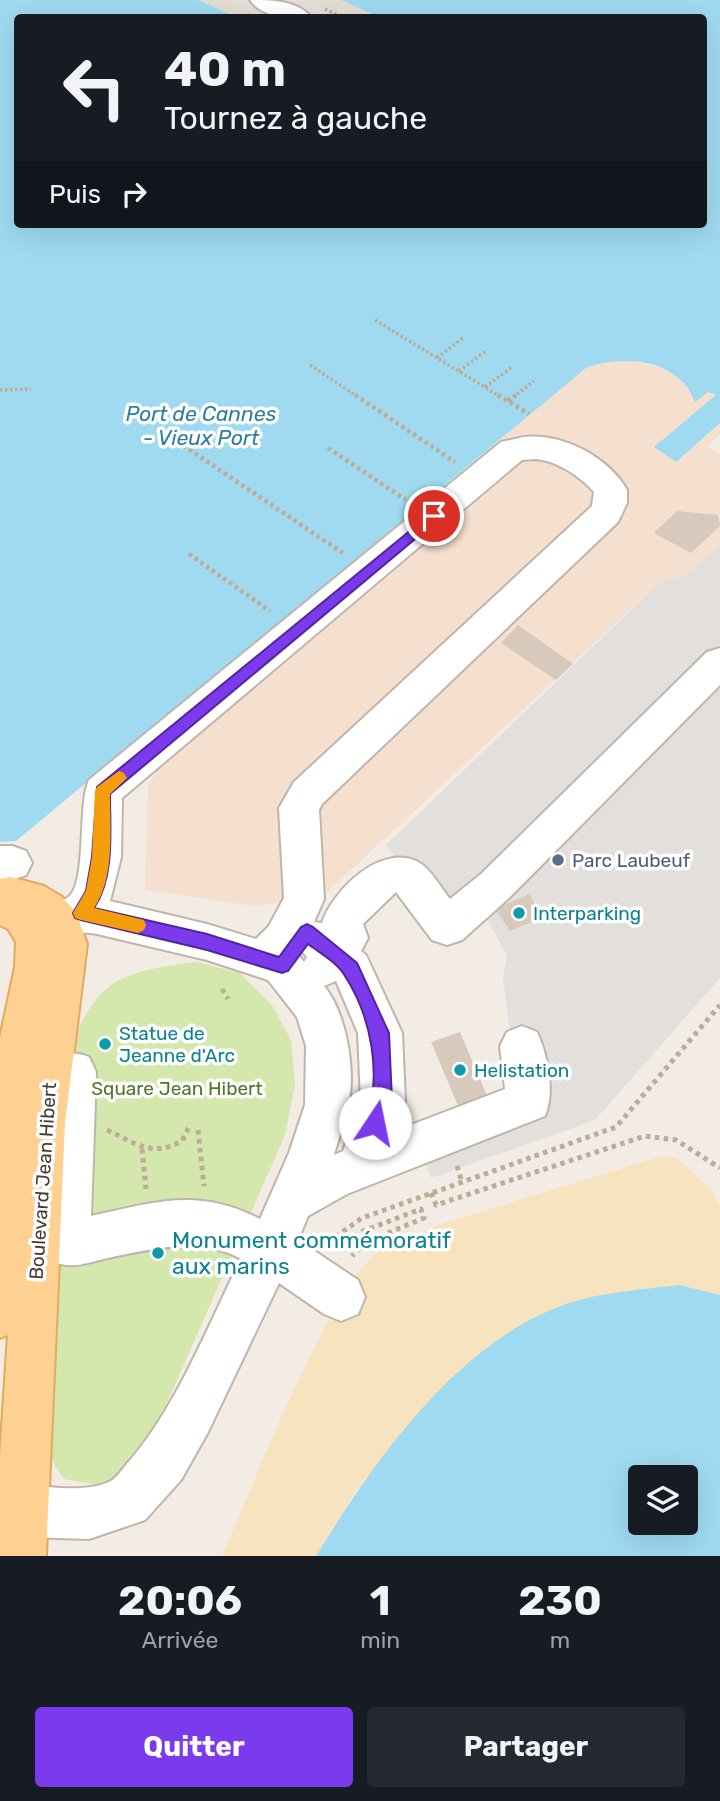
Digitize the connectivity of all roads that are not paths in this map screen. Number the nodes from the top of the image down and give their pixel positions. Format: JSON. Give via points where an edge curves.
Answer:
{"nodes":[{"id":1,"x":262,"y":0,"type":"edge"},
{"id":2,"x":292,"y":14,"type":"edge"},
{"id":3,"x":720,"y":662,"type":"edge"},
{"id":4,"x":383,"y":859,"type":"dead end"},
{"id":5,"x":4,"y":874,"type":"edge"},
{"id":6,"x":45,"y":916,"type":"edge"},
{"id":7,"x":302,"y":956,"type":"junction"},
{"id":8,"x":531,"y":1045,"type":"dead end"},
{"id":9,"x":26,"y":1071,"type":"edge"},
{"id":10,"x":361,"y":1166,"type":"junction"},
{"id":11,"x":436,"y":1175,"type":"road end"},
{"id":12,"x":292,"y":1199,"type":"junction"},
{"id":13,"x":270,"y":1250,"type":"junction"},
{"id":14,"x":341,"y":1272,"type":"road end"},
{"id":15,"x":0,"y":1314,"type":"edge"},
{"id":16,"x":15,"y":1523,"type":"edge"}],
"edges":[{"from":1,"to":2,"type":"street"},
{"from":3,"to":7,"type":"street","via":[[495,886],[447,927],[407,875],[397,873],[385,877],[345,914],[342,923],[347,938]]},
{"from":4,"to":7,"type":"street"},
{"from":5,"to":6,"type":"main road","via":[[6,894],[29,898]]},
{"from":6,"to":7,"type":"street"},
{"from":6,"to":7,"type":"street","via":[[94,893],[103,791],[480,466],[513,450],[544,448],[559,453],[609,487],[611,501],[606,513],[308,793],[299,808],[304,899],[284,939]]},
{"from":6,"to":9,"type":"main road","name":"Boulevard Jean Hibert","via":[[66,935],[66,961]]},
{"from":7,"to":10,"type":"street","via":[[351,968],[380,1033],[383,1101]]},
{"from":7,"to":12,"type":"street","via":[[328,1046],[327,1105]]},
{"from":8,"to":10,"type":"street","via":[[529,1101]]},
{"from":9,"to":13,"type":"street","via":[[67,1244],[208,1222]]},
{"from":9,"to":15,"type":"main road","name":"Boulevard Jean Hibert"},
{"from":9,"to":16,"type":"main road","name":"Boulevard Jean Hibert","via":[[43,1123]]},
{"from":10,"to":11,"type":"street"},
{"from":10,"to":12,"type":"street"},
{"from":12,"to":13,"type":"street"},
{"from":13,"to":14,"type":"street"},
{"from":13,"to":16,"type":"street","via":[[183,1427],[163,1462],[127,1502],[89,1513]]}]}
